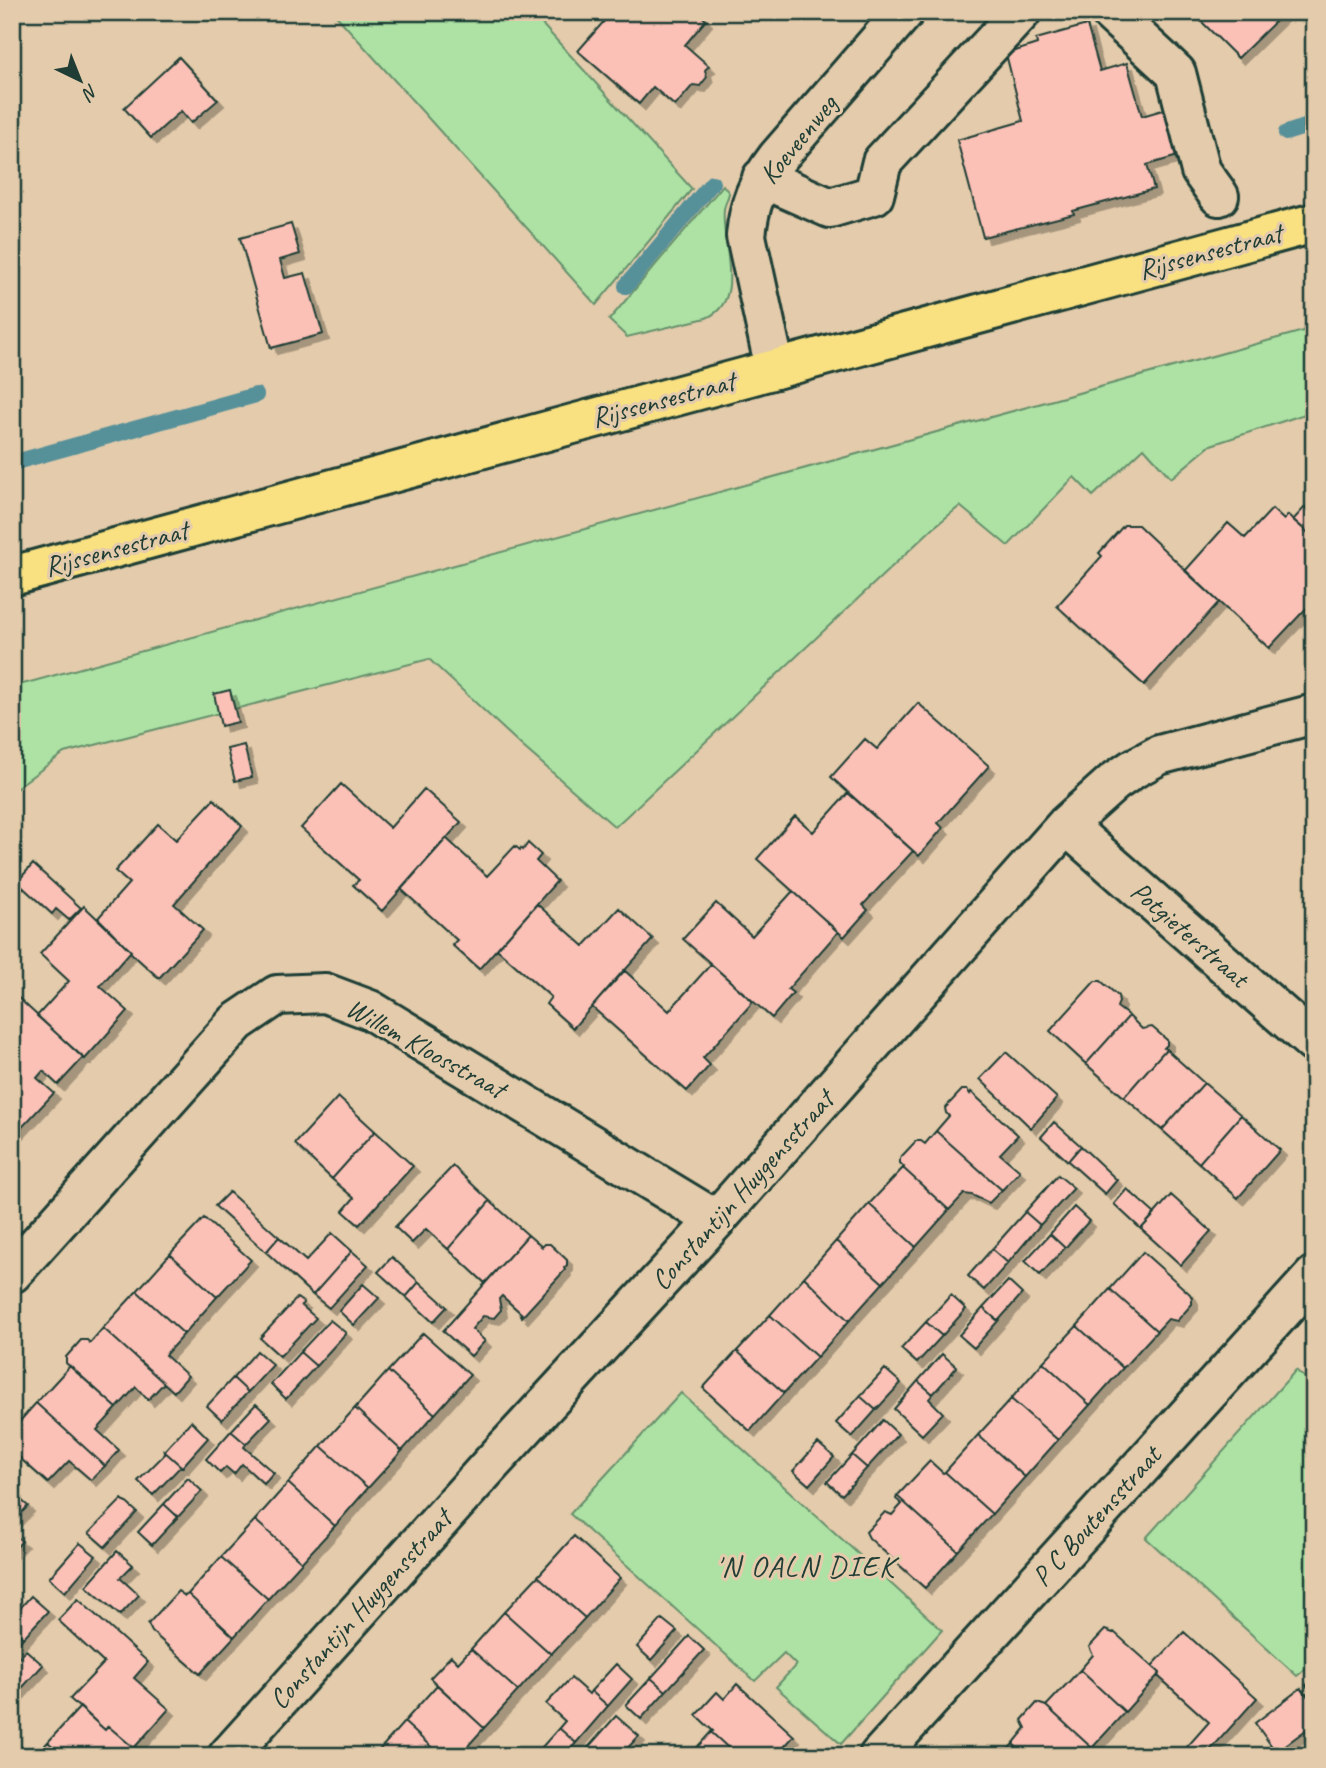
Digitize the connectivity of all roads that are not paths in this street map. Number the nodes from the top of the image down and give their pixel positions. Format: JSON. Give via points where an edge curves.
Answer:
{"nodes":[{"id":1,"x":904,"y":12,"type":"edge"},
{"id":2,"x":1021,"y":12,"type":"edge"},
{"id":3,"x":1110,"y":12,"type":"edge"},
{"id":4,"x":762,"y":178,"type":"junction"},
{"id":5,"x":1219,"y":196,"type":"dead end"},
{"id":6,"x":1314,"y":223,"type":"edge"},
{"id":7,"x":775,"y":369,"type":"junction"},
{"id":8,"x":12,"y":576,"type":"edge"},
{"id":9,"x":1314,"y":714,"type":"edge"},
{"id":10,"x":1066,"y":825,"type":"junction"},
{"id":11,"x":1314,"y":1043,"type":"edge"},
{"id":12,"x":716,"y":1220,"type":"junction"},
{"id":13,"x":12,"y":1273,"type":"edge"},
{"id":14,"x":1314,"y":1276,"type":"edge"},
{"id":15,"x":228,"y":1756,"type":"edge"},
{"id":16,"x":879,"y":1756,"type":"edge"}],
"edges":[{"from":1,"to":4,"type":"street","name":"Koeveenweg"},
{"from":2,"to":4,"type":"street","via":[[882,162],[874,195],[830,208]]},
{"from":3,"to":5,"type":"street","via":[[1176,73],[1201,171]]},
{"from":4,"to":7,"type":"street","name":"Koeveenweg","via":[[746,236]]},
{"from":6,"to":7,"type":"main road","name":"Rijssensestraat"},
{"from":7,"to":8,"type":"main road","name":"Rijssensestraat"},
{"from":9,"to":10,"type":"street","name":"Constantijn Huygensstraat","via":[[1159,755],[1114,782]]},
{"from":10,"to":11,"type":"street","name":"Potgieterstraat"},
{"from":10,"to":12,"type":"street","name":"Constantijn Huygensstraat"},
{"from":12,"to":13,"type":"street","name":"Willem Kloosstraat","via":[[370,1010],[325,993],[277,995],[237,1022]]},
{"from":12,"to":15,"type":"street","name":"Constantijn Huygensstraat"},
{"from":14,"to":16,"type":"street","name":"P C Boutensstraat"}]}
